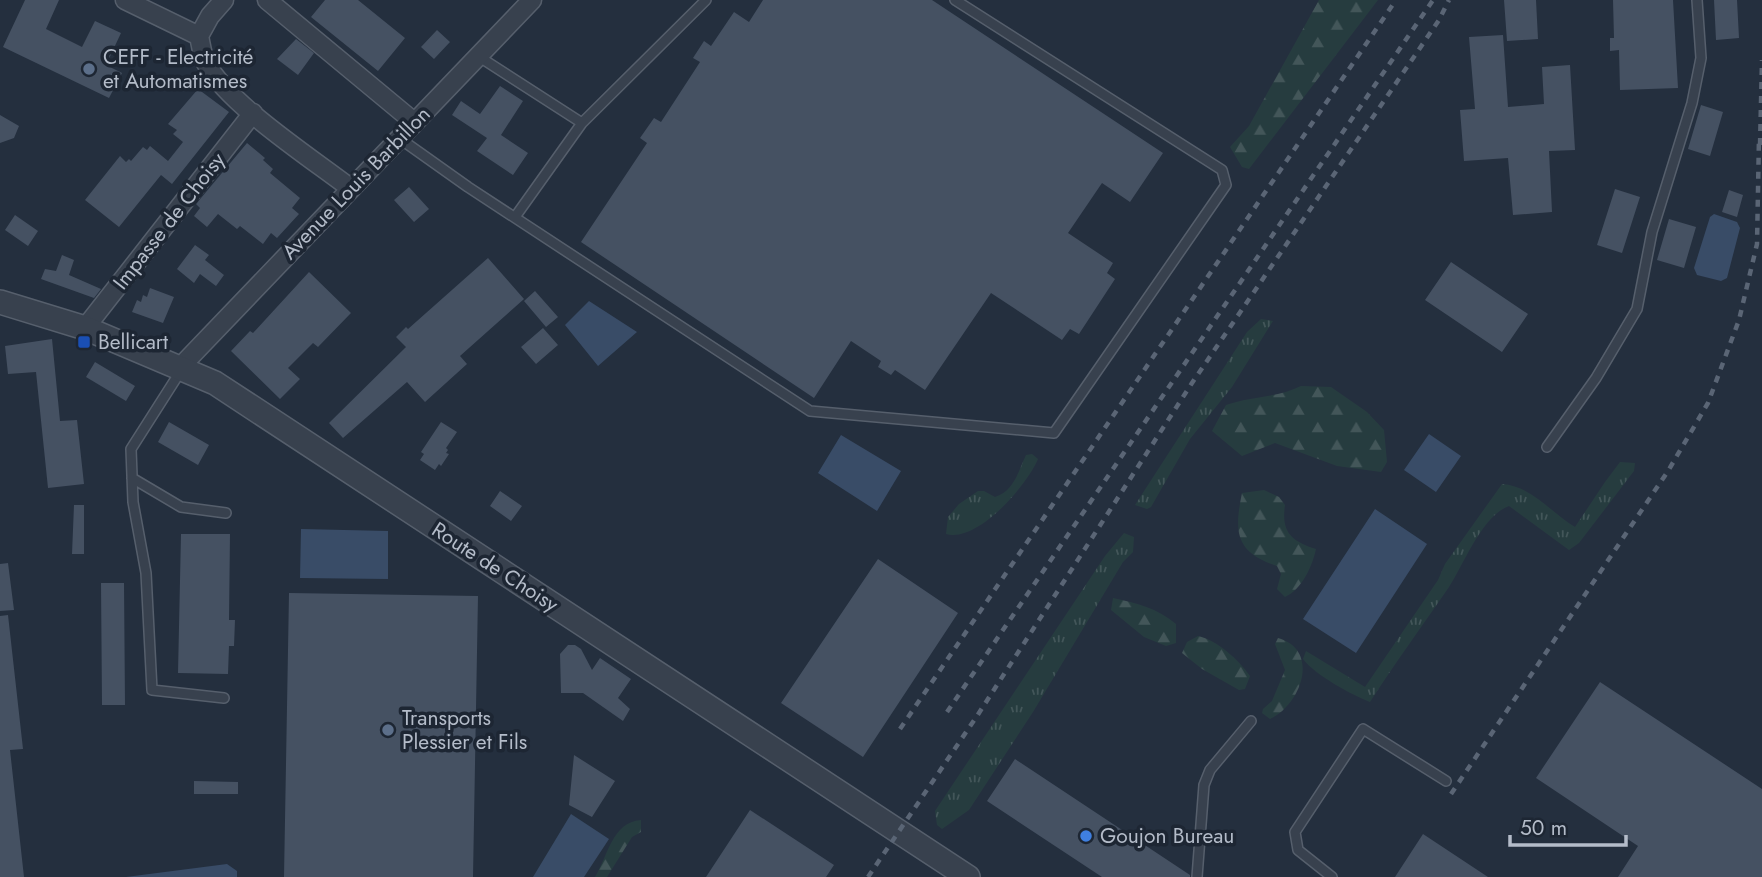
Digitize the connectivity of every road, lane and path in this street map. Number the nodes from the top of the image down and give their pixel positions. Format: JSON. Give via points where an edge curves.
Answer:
{"nodes":[{"id":1,"x":125,"y":0,"type":"edge"},
{"id":2,"x":224,"y":0,"type":"edge"},
{"id":3,"x":267,"y":0,"type":"edge"},
{"id":4,"x":532,"y":0,"type":"edge"},
{"id":5,"x":706,"y":0,"type":"edge"},
{"id":6,"x":955,"y":0,"type":"edge"},
{"id":7,"x":1697,"y":0,"type":"edge"},
{"id":8,"x":199,"y":36,"type":"junction"},
{"id":9,"x":478,"y":57,"type":"junction"},
{"id":10,"x":253,"y":113,"type":"junction"},
{"id":11,"x":414,"y":122,"type":"junction"},
{"id":12,"x":582,"y":123,"type":"junction"},
{"id":13,"x":399,"y":138,"type":"junction"},
{"id":14,"x":350,"y":188,"type":"junction"},
{"id":15,"x":515,"y":217,"type":"junction"},
{"id":16,"x":0,"y":302,"type":"edge"},
{"id":17,"x":85,"y":328,"type":"junction"},
{"id":18,"x":183,"y":368,"type":"junction"},
{"id":19,"x":1547,"y":447,"type":"dead end"},
{"id":20,"x":132,"y":478,"type":"junction"},
{"id":21,"x":226,"y":513,"type":"dead end"},
{"id":22,"x":224,"y":698,"type":"dead end"},
{"id":23,"x":1251,"y":721,"type":"dead end"},
{"id":24,"x":1446,"y":782,"type":"dead end"},
{"id":25,"x":968,"y":877,"type":"edge"},
{"id":26,"x":1197,"y":877,"type":"edge"},
{"id":27,"x":1332,"y":877,"type":"edge"}],
"edges":[{"from":1,"to":8,"type":"street"},
{"from":2,"to":8,"type":"street"},
{"from":3,"to":11,"type":"street"},
{"from":4,"to":9,"type":"street","name":"Avenue Louis Barbillon"},
{"from":5,"to":12,"type":"lane"},
{"from":6,"to":15,"type":"lane","via":[[1222,170],[1226,185],[1054,433],[810,411]]},
{"from":7,"to":19,"type":"lane","via":[[1701,58],[1692,103],[1652,232],[1637,309]]},
{"from":8,"to":10,"type":"street","via":[[205,61],[221,84]]},
{"from":9,"to":11,"type":"street","name":"Avenue Louis Barbillon"},
{"from":9,"to":12,"type":"lane"},
{"from":10,"to":14,"type":"street"},
{"from":10,"to":17,"type":"street","name":"Impasse de Choisy"},
{"from":11,"to":13,"type":"street","name":"Avenue Louis Barbillon"},
{"from":12,"to":15,"type":"lane"},
{"from":13,"to":14,"type":"street","name":"Avenue Louis Barbillon"},
{"from":13,"to":15,"type":"lane"},
{"from":14,"to":18,"type":"street","name":"Avenue Louis Barbillon"},
{"from":16,"to":17,"type":"street","name":"Route de Choisy"},
{"from":17,"to":18,"type":"street","name":"Route de Choisy"},
{"from":18,"to":20,"type":"lane","via":[[131,449]]},
{"from":18,"to":25,"type":"street","name":"Route de Choisy","via":[[215,383]]},
{"from":20,"to":21,"type":"lane","via":[[181,507]]},
{"from":20,"to":22,"type":"lane","via":[[146,573],[152,690]]},
{"from":23,"to":26,"type":"lane","via":[[1210,770],[1204,785]]},
{"from":24,"to":27,"type":"lane","via":[[1363,729],[1295,832],[1298,850]]}]}
